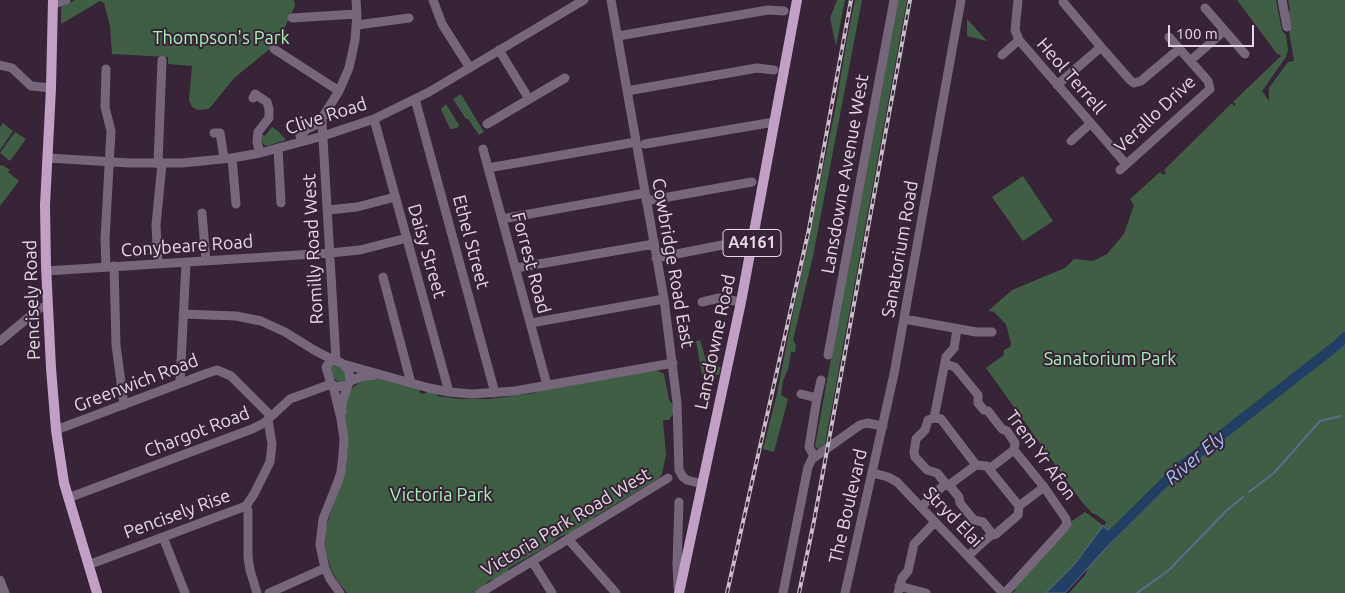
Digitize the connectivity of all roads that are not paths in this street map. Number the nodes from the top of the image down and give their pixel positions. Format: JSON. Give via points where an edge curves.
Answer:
{"nodes":[{"id":1,"x":66,"y":0,"type":"edge"},
{"id":2,"x":356,"y":0,"type":"edge"},
{"id":3,"x":433,"y":0,"type":"edge"},
{"id":4,"x":584,"y":0,"type":"edge"},
{"id":5,"x":611,"y":0,"type":"edge"},
{"id":6,"x":797,"y":0,"type":"edge"},
{"id":7,"x":894,"y":0,"type":"edge"},
{"id":8,"x":962,"y":0,"type":"edge"},
{"id":9,"x":1018,"y":0,"type":"edge"},
{"id":10,"x":1282,"y":0,"type":"edge"},
{"id":11,"x":54,"y":2,"type":"edge"},
{"id":12,"x":1063,"y":2,"type":"dead end"},
{"id":13,"x":1205,"y":8,"type":"dead end"},
{"id":14,"x":784,"y":11,"type":"dead end"},
{"id":15,"x":357,"y":14,"type":"junction"},
{"id":16,"x":292,"y":18,"type":"dead end"},
{"id":17,"x":409,"y":18,"type":"dead end"},
{"id":18,"x":357,"y":25,"type":"junction"},
{"id":19,"x":1287,"y":27,"type":"dead end"},
{"id":20,"x":1224,"y":31,"type":"junction"},
{"id":21,"x":618,"y":36,"type":"junction"},
{"id":22,"x":1169,"y":37,"type":"dead end"},
{"id":23,"x":1019,"y":40,"type":"junction"},
{"id":24,"x":1101,"y":47,"type":"junction"},
{"id":25,"x":274,"y":49,"type":"dead end"},
{"id":26,"x":1179,"y":49,"type":"junction"},
{"id":27,"x":499,"y":50,"type":"junction"},
{"id":28,"x":1245,"y":54,"type":"dead end"},
{"id":29,"x":1002,"y":55,"type":"dead end"},
{"id":30,"x":162,"y":60,"type":"dead end"},
{"id":31,"x":1190,"y":61,"type":"junction"},
{"id":32,"x":0,"y":65,"type":"edge"},
{"id":33,"x":470,"y":68,"type":"junction"},
{"id":34,"x":106,"y":69,"type":"dead end"},
{"id":35,"x":774,"y":70,"type":"dead end"},
{"id":36,"x":565,"y":78,"type":"dead end"},
{"id":37,"x":1058,"y":85,"type":"junction"},
{"id":38,"x":51,"y":88,"type":"junction"},
{"id":39,"x":339,"y":91,"type":"junction"},
{"id":40,"x":627,"y":91,"type":"junction"},
{"id":41,"x":253,"y":98,"type":"dead end"},
{"id":42,"x":415,"y":99,"type":"junction"},
{"id":43,"x":529,"y":99,"type":"junction"},
{"id":44,"x":374,"y":118,"type":"junction"},
{"id":45,"x":322,"y":122,"type":"junction"},
{"id":46,"x":774,"y":122,"type":"junction"},
{"id":47,"x":1091,"y":123,"type":"junction"},
{"id":48,"x":487,"y":124,"type":"dead end"},
{"id":49,"x":214,"y":134,"type":"dead end"},
{"id":50,"x":300,"y":136,"type":"dead end"},
{"id":51,"x":323,"y":136,"type":"junction"},
{"id":52,"x":1071,"y":141,"type":"dead end"},
{"id":53,"x":641,"y":143,"type":"junction"},
{"id":54,"x":278,"y":148,"type":"junction"},
{"id":55,"x":483,"y":150,"type":"dead end"},
{"id":56,"x":260,"y":152,"type":"junction"},
{"id":57,"x":48,"y":158,"type":"junction"},
{"id":58,"x":228,"y":158,"type":"junction"},
{"id":59,"x":109,"y":162,"type":"junction"},
{"id":60,"x":160,"y":164,"type":"junction"},
{"id":61,"x":1123,"y":167,"type":"joint"},
{"id":62,"x":488,"y":168,"type":"junction"},
{"id":63,"x":752,"y":182,"type":"dead end"},
{"id":64,"x":395,"y":197,"type":"junction"},
{"id":65,"x":646,"y":197,"type":"junction"},
{"id":66,"x":281,"y":203,"type":"dead end"},
{"id":67,"x":236,"y":204,"type":"dead end"},
{"id":68,"x":328,"y":210,"type":"junction"},
{"id":69,"x":202,"y":213,"type":"dead end"},
{"id":70,"x":502,"y":219,"type":"junction"},
{"id":71,"x":407,"y":238,"type":"junction"},
{"id":72,"x":753,"y":239,"type":"junction"},
{"id":73,"x":654,"y":244,"type":"junction"},
{"id":74,"x":330,"y":253,"type":"junction"},
{"id":75,"x":656,"y":258,"type":"junction"},
{"id":76,"x":206,"y":261,"type":"junction"},
{"id":77,"x":186,"y":263,"type":"junction"},
{"id":78,"x":158,"y":264,"type":"junction"},
{"id":79,"x":110,"y":266,"type":"junction"},
{"id":80,"x":516,"y":268,"type":"junction"},
{"id":81,"x":46,"y":271,"type":"junction"},
{"id":82,"x":383,"y":277,"type":"dead end"},
{"id":83,"x":664,"y":299,"type":"junction"},
{"id":84,"x":702,"y":302,"type":"dead end"},
{"id":85,"x":741,"y":302,"type":"junction"},
{"id":86,"x":48,"y":306,"type":"junction"},
{"id":87,"x":183,"y":314,"type":"junction"},
{"id":88,"x":904,"y":319,"type":"junction"},
{"id":89,"x":530,"y":323,"type":"junction"},
{"id":90,"x":957,"y":329,"type":"junction"},
{"id":91,"x":992,"y":332,"type":"dead end"},
{"id":92,"x":0,"y":342,"type":"edge"},
{"id":93,"x":828,"y":355,"type":"dead end"},
{"id":94,"x":335,"y":362,"type":"junction"},
{"id":95,"x":673,"y":363,"type":"junction"},
{"id":96,"x":945,"y":364,"type":"junction"},
{"id":97,"x":392,"y":378,"type":"junction"},
{"id":98,"x":820,"y":380,"type":"dead end"},
{"id":99,"x":180,"y":383,"type":"junction"},
{"id":100,"x":349,"y":383,"type":"junction"},
{"id":101,"x":411,"y":383,"type":"junction"},
{"id":102,"x":332,"y":385,"type":"junction"},
{"id":103,"x":547,"y":385,"type":"junction"},
{"id":104,"x":449,"y":392,"type":"junction"},
{"id":105,"x":495,"y":393,"type":"junction"},
{"id":106,"x":801,"y":394,"type":"dead end"},
{"id":107,"x":817,"y":398,"type":"junction"},
{"id":108,"x":124,"y":405,"type":"junction"},
{"id":109,"x":270,"y":418,"type":"junction"},
{"id":110,"x":934,"y":418,"type":"junction"},
{"id":111,"x":341,"y":420,"type":"junction"},
{"id":112,"x":883,"y":426,"type":"junction"},
{"id":113,"x":56,"y":430,"type":"junction"},
{"id":114,"x":1014,"y":450,"type":"junction"},
{"id":115,"x":814,"y":456,"type":"junction"},
{"id":116,"x":976,"y":465,"type":"junction"},
{"id":117,"x":989,"y":469,"type":"junction"},
{"id":118,"x":873,"y":472,"type":"junction"},
{"id":119,"x":668,"y":478,"type":"dead end"},
{"id":120,"x":702,"y":484,"type":"junction"},
{"id":121,"x":948,"y":485,"type":"junction"},
{"id":122,"x":1044,"y":487,"type":"junction"},
{"id":123,"x":68,"y":498,"type":"junction"},
{"id":124,"x":680,"y":502,"type":"dead end"},
{"id":125,"x":246,"y":506,"type":"junction"},
{"id":126,"x":1018,"y":506,"type":"junction"},
{"id":127,"x":921,"y":508,"type":"junction"},
{"id":128,"x":679,"y":518,"type":"junction"},
{"id":129,"x":694,"y":518,"type":"junction"},
{"id":130,"x":936,"y":522,"type":"junction"},
{"id":131,"x":992,"y":534,"type":"junction"},
{"id":132,"x":163,"y":536,"type":"junction"},
{"id":133,"x":568,"y":539,"type":"junction"},
{"id":134,"x":968,"y":556,"type":"junction"},
{"id":135,"x":532,"y":561,"type":"junction"},
{"id":136,"x":88,"y":565,"type":"junction"},
{"id":137,"x":325,"y":568,"type":"junction"},
{"id":138,"x":0,"y":580,"type":"edge"},
{"id":139,"x":899,"y":590,"type":"edge"},
{"id":140,"x":5,"y":593,"type":"edge"},
{"id":141,"x":97,"y":593,"type":"edge"},
{"id":142,"x":185,"y":593,"type":"edge"},
{"id":143,"x":257,"y":593,"type":"edge"},
{"id":144,"x":268,"y":593,"type":"edge"},
{"id":145,"x":340,"y":593,"type":"edge"},
{"id":146,"x":480,"y":593,"type":"edge"},
{"id":147,"x":552,"y":593,"type":"edge"},
{"id":148,"x":616,"y":593,"type":"edge"},
{"id":149,"x":679,"y":593,"type":"edge"},
{"id":150,"x":783,"y":593,"type":"edge"},
{"id":151,"x":845,"y":593,"type":"edge"},
{"id":152,"x":926,"y":593,"type":"edge"},
{"id":153,"x":1004,"y":593,"type":"edge"}],
"edges":[{"from":1,"to":11,"type":"street"},
{"from":2,"to":15,"type":"street"},
{"from":3,"to":33,"type":"street","via":[[442,24]]},
{"from":4,"to":27,"type":"street","name":"Clive Road"},
{"from":5,"to":21,"type":"street","name":"Cowbridge Road East"},
{"from":6,"to":46,"type":"main road","name":"Lansdowne Road","number":"A4161"},
{"from":7,"to":93,"type":"street","name":"Lansdowne Avenue West","via":[[850,212]]},
{"from":8,"to":88,"type":"street","name":"Sanatorium Road"},
{"from":9,"to":23,"type":"street","name":"Heol Terrell","via":[[1015,30]]},
{"from":10,"to":19,"type":"street"},
{"from":11,"to":38,"type":"main road","name":"Pencisely Road"},
{"from":12,"to":24,"type":"street"},
{"from":13,"to":20,"type":"street"},
{"from":14,"to":21,"type":"street","via":[[768,10]]},
{"from":15,"to":16,"type":"street"},
{"from":15,"to":18,"type":"street"},
{"from":17,"to":18,"type":"street"},
{"from":18,"to":39,"type":"street","via":[[354,50]]},
{"from":20,"to":28,"type":"street"},
{"from":20,"to":31,"type":"street"},
{"from":21,"to":40,"type":"street","name":"Cowbridge Road East"},
{"from":22,"to":26,"type":"street","name":"Verallo Drive"},
{"from":23,"to":29,"type":"street"},
{"from":23,"to":37,"type":"street","name":"Heol Terrell"},
{"from":24,"to":26,"type":"street","via":[[1134,83],[1141,81]]},
{"from":24,"to":37,"type":"street"},
{"from":25,"to":39,"type":"street"},
{"from":26,"to":31,"type":"street","name":"Verallo Drive"},
{"from":27,"to":33,"type":"street","name":"Clive Road"},
{"from":27,"to":43,"type":"street"},
{"from":30,"to":60,"type":"street"},
{"from":31,"to":61,"type":"street","name":"Verallo Drive","via":[[1208,81],[1210,89]]},
{"from":32,"to":38,"type":"street","via":[[12,68],[31,86]]},
{"from":33,"to":42,"type":"street","name":"Clive Road"},
{"from":34,"to":59,"type":"street","via":[[105,107],[111,131]]},
{"from":35,"to":40,"type":"street","via":[[757,68]]},
{"from":36,"to":43,"type":"street"},
{"from":37,"to":47,"type":"street","name":"Heol Terrell"},
{"from":38,"to":57,"type":"main road","name":"Pencisely Road"},
{"from":39,"to":45,"type":"street"},
{"from":40,"to":53,"type":"street","name":"Cowbridge Road East"},
{"from":41,"to":56,"type":"street","via":[[255,94],[266,102],[272,119],[258,132]]},
{"from":42,"to":44,"type":"street","name":"Clive Road"},
{"from":42,"to":105,"type":"street","name":"Ethel Street"},
{"from":43,"to":48,"type":"street"},
{"from":44,"to":51,"type":"street","name":"Clive Road"},
{"from":44,"to":64,"type":"street","name":"Daisy Street"},
{"from":45,"to":50,"type":"street"},
{"from":45,"to":51,"type":"street","name":"Romilly Road West"},
{"from":46,"to":53,"type":"street"},
{"from":46,"to":72,"type":"main road","name":"Lansdowne Road","number":"A4161"},
{"from":47,"to":52,"type":"street"},
{"from":47,"to":61,"type":"street","name":"Heol Terrell"},
{"from":49,"to":58,"type":"street","via":[[220,133],[225,139]]},
{"from":51,"to":54,"type":"street","name":"Clive Road"},
{"from":51,"to":68,"type":"street","name":"Romilly Road West"},
{"from":53,"to":62,"type":"street"},
{"from":53,"to":65,"type":"street","name":"Cowbridge Road East"},
{"from":54,"to":56,"type":"street","name":"Clive Road"},
{"from":54,"to":66,"type":"street"},
{"from":55,"to":62,"type":"street","name":"Forrest Road"},
{"from":56,"to":58,"type":"street","name":"Clive Road"},
{"from":57,"to":59,"type":"street","name":"Clive Road"},
{"from":57,"to":81,"type":"main road","name":"Pencisely Road"},
{"from":58,"to":60,"type":"street","name":"Clive Road"},
{"from":58,"to":67,"type":"street"},
{"from":59,"to":60,"type":"street","name":"Clive Road"},
{"from":59,"to":79,"type":"street","via":[[105,239]]},
{"from":60,"to":78,"type":"street","via":[[156,224]]},
{"from":62,"to":70,"type":"street","name":"Forrest Road"},
{"from":63,"to":65,"type":"street"},
{"from":64,"to":68,"type":"street","via":[[357,207]]},
{"from":64,"to":71,"type":"street","name":"Daisy Street"},
{"from":65,"to":70,"type":"street"},
{"from":65,"to":73,"type":"street","name":"Cowbridge Road East"},
{"from":68,"to":74,"type":"street","name":"Romilly Road West"},
{"from":69,"to":76,"type":"street"},
{"from":70,"to":80,"type":"street","name":"Forrest Road"},
{"from":71,"to":74,"type":"street","name":"Conybeare Road","via":[[360,250]]},
{"from":71,"to":104,"type":"street","name":"Daisy Street"},
{"from":72,"to":75,"type":"street"},
{"from":72,"to":85,"type":"main road","name":"Lansdowne Road","number":"A4161"},
{"from":73,"to":75,"type":"street","name":"Cowbridge Road East"},
{"from":73,"to":80,"type":"street"},
{"from":74,"to":76,"type":"street","name":"Conybeare Road"},
{"from":74,"to":94,"type":"street","name":"Romilly Road West"},
{"from":75,"to":83,"type":"street","name":"Cowbridge Road East"},
{"from":76,"to":77,"type":"street","name":"Conybeare Road"},
{"from":77,"to":78,"type":"street","name":"Conybeare Road"},
{"from":77,"to":87,"type":"street"},
{"from":78,"to":79,"type":"street","name":"Conybeare Road"},
{"from":79,"to":81,"type":"street","name":"Conybeare Road"},
{"from":79,"to":108,"type":"street"},
{"from":80,"to":89,"type":"street","name":"Forrest Road"},
{"from":81,"to":86,"type":"main road","name":"Pencisely Road"},
{"from":82,"to":101,"type":"street"},
{"from":83,"to":89,"type":"street"},
{"from":83,"to":95,"type":"street","name":"Cowbridge Road East"},
{"from":84,"to":85,"type":"street","via":[[719,298]]},
{"from":85,"to":120,"type":"main road","name":"Lansdowne Road","number":"A4161"},
{"from":86,"to":92,"type":"street","via":[[40,308]]},
{"from":86,"to":113,"type":"main road","name":"Pencisely Road"},
{"from":87,"to":94,"type":"street","via":[[236,316],[261,321]]},
{"from":87,"to":99,"type":"street"},
{"from":88,"to":90,"type":"street"},
{"from":88,"to":112,"type":"street","name":"Sanatorium Road"},
{"from":89,"to":103,"type":"street","name":"Forrest Road"},
{"from":90,"to":91,"type":"street"},
{"from":90,"to":96,"type":"street","via":[[954,348],[946,357]]},
{"from":94,"to":97,"type":"street"},
{"from":94,"to":100,"type":"street","via":[[349,371]]},
{"from":94,"to":102,"type":"street"},
{"from":95,"to":103,"type":"street"},
{"from":95,"to":120,"type":"street","name":"Cowbridge Road East","via":[[679,470],[684,478]]},
{"from":96,"to":110,"type":"street"},
{"from":96,"to":114,"type":"street","name":"Trem Yr Afon","via":[[955,367],[973,389],[984,410],[1015,443]]},
{"from":97,"to":100,"type":"street","name":"Chargot Road","via":[[369,375]]},
{"from":97,"to":101,"type":"street"},
{"from":98,"to":107,"type":"street"},
{"from":99,"to":108,"type":"street","name":"Greenwich Road"},
{"from":99,"to":109,"type":"street","name":"Greenwich Road","via":[[221,371],[230,376]]},
{"from":100,"to":102,"type":"street","name":"Chargot Road","via":[[342,387]]},
{"from":100,"to":111,"type":"street","via":[[342,403]]},
{"from":101,"to":104,"type":"street"},
{"from":102,"to":109,"type":"street","name":"Chargot Road","via":[[290,399]]},
{"from":102,"to":111,"type":"street"},
{"from":103,"to":105,"type":"street"},
{"from":104,"to":105,"type":"street"},
{"from":106,"to":107,"type":"street"},
{"from":107,"to":115,"type":"street","via":[[809,447]]},
{"from":108,"to":113,"type":"street","name":"Greenwich Road"},
{"from":109,"to":123,"type":"street","name":"Chargot Road","via":[[252,430]]},
{"from":109,"to":125,"type":"street","name":"Pencisely Rise","via":[[270,462]]},
{"from":110,"to":116,"type":"street","via":[[941,419]]},
{"from":110,"to":121,"type":"street","via":[[928,420],[925,430],[916,439],[914,454],[927,470],[937,473]]},
{"from":111,"to":137,"type":"street","via":[[344,439],[341,472],[325,510],[320,532]]},
{"from":112,"to":115,"type":"street","via":[[860,425]]},
{"from":112,"to":118,"type":"street","name":"The Boulevard"},
{"from":113,"to":123,"type":"main road","name":"Pencisely Road"},
{"from":114,"to":117,"type":"street"},
{"from":114,"to":122,"type":"street","name":"Trem Yr Afon"},
{"from":115,"to":150,"type":"street","via":[[808,467]]},
{"from":116,"to":117,"type":"street"},
{"from":116,"to":121,"type":"street"},
{"from":117,"to":126,"type":"street"},
{"from":118,"to":127,"type":"street","name":"Stryd Elai","via":[[894,480]]},
{"from":118,"to":151,"type":"street","name":"The Boulevard"},
{"from":119,"to":133,"type":"street","name":"Victoria Park Road West"},
{"from":120,"to":129,"type":"main road","number":"A4161"},
{"from":121,"to":127,"type":"street"},
{"from":121,"to":131,"type":"street","via":[[974,520],[983,522]]},
{"from":122,"to":126,"type":"street"},
{"from":122,"to":153,"type":"street","name":"Trem Yr Afon","via":[[1067,524]]},
{"from":123,"to":136,"type":"main road","name":"Pencisely Road"},
{"from":124,"to":128,"type":"street"},
{"from":125,"to":132,"type":"street","name":"Pencisely Rise"},
{"from":125,"to":143,"type":"street","via":[[248,557]]},
{"from":126,"to":131,"type":"street","via":[[1018,515]]},
{"from":127,"to":130,"type":"street","name":"Stryd Elai"},
{"from":128,"to":129,"type":"street"},
{"from":128,"to":149,"type":"street"},
{"from":129,"to":149,"type":"main road"},
{"from":130,"to":134,"type":"street","name":"Stryd Elai"},
{"from":130,"to":139,"type":"street","via":[[916,542]]},
{"from":131,"to":134,"type":"street"},
{"from":132,"to":136,"type":"street","name":"Pencisely Rise"},
{"from":132,"to":142,"type":"street"},
{"from":133,"to":135,"type":"street","name":"Victoria Park Road West"},
{"from":133,"to":148,"type":"street"},
{"from":134,"to":153,"type":"street","name":"Stryd Elai"},
{"from":135,"to":146,"type":"street","name":"Victoria Park Road West"},
{"from":135,"to":147,"type":"street"},
{"from":136,"to":141,"type":"main road","name":"Pencisely Road"},
{"from":137,"to":144,"type":"street"},
{"from":137,"to":145,"type":"street"},
{"from":138,"to":140,"type":"street"},
{"from":139,"to":152,"type":"street"}]}
